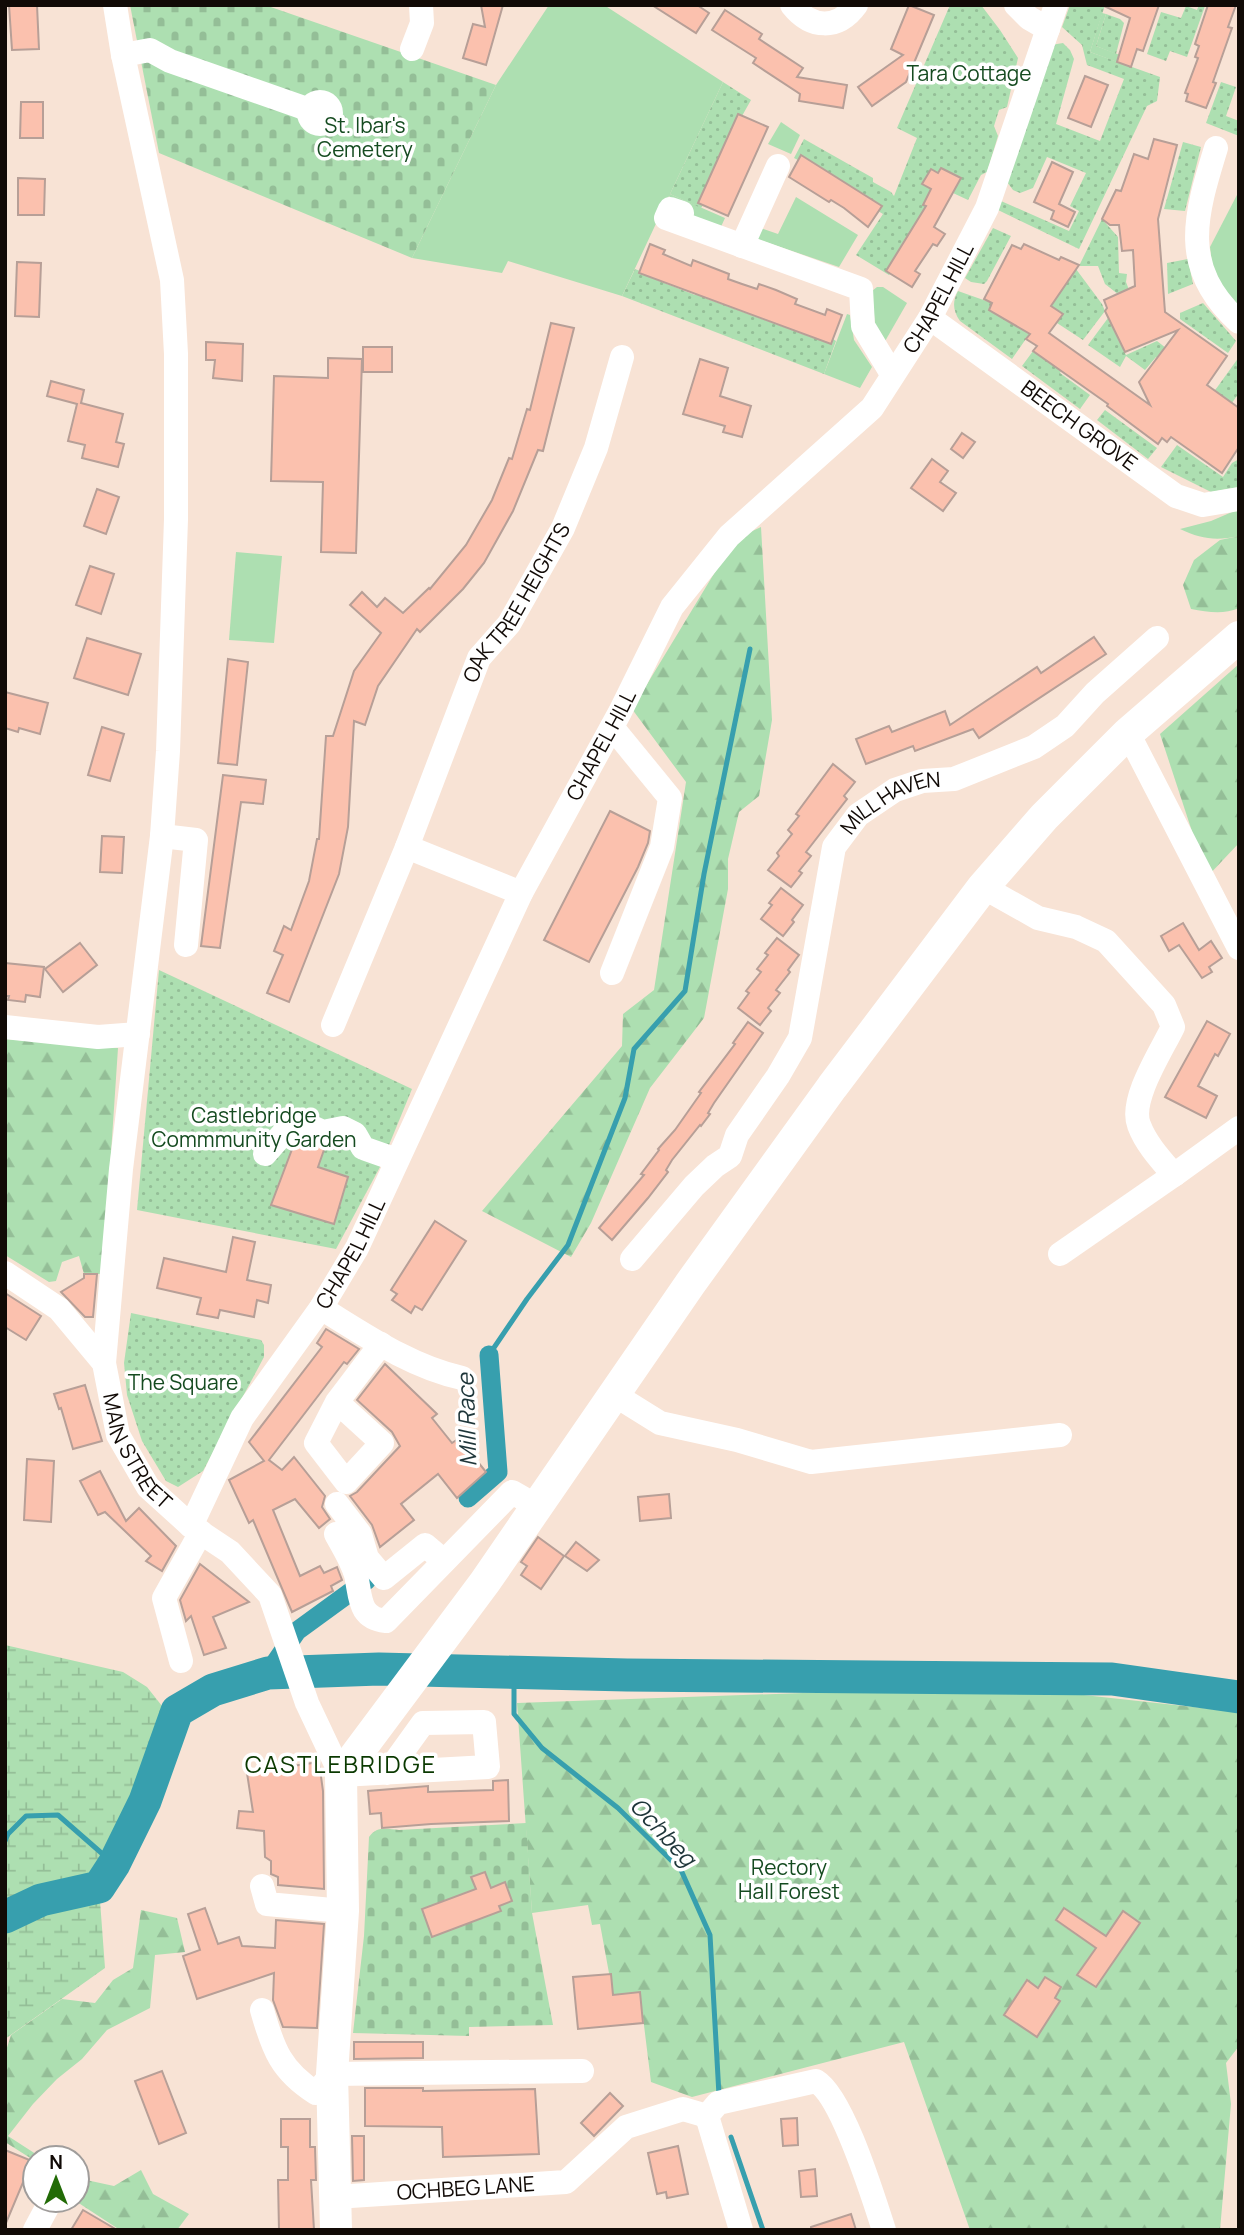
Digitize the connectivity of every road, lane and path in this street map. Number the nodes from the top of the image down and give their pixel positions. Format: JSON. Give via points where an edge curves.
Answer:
{"nodes":[{"id":1,"x":115,"y":5,"type":"edge"},
{"id":2,"x":421,"y":5,"type":"edge"},
{"id":3,"x":792,"y":5,"type":"edge"},
{"id":4,"x":856,"y":5,"type":"edge"},
{"id":5,"x":1016,"y":5,"type":"edge"},
{"id":6,"x":1056,"y":5,"type":"edge"},
{"id":7,"x":1048,"y":29,"type":"junction"},
{"id":8,"x":412,"y":49,"type":"dead end"},
{"id":9,"x":123,"y":55,"type":"junction"},
{"id":10,"x":310,"y":110,"type":"dead end"},
{"id":11,"x":1216,"y":148,"type":"dead end"},
{"id":12,"x":778,"y":166,"type":"dead end"},
{"id":13,"x":679,"y":222,"type":"dead end"},
{"id":14,"x":742,"y":246,"type":"junction"},
{"id":15,"x":930,"y":318,"type":"junction"},
{"id":16,"x":1239,"y":322,"type":"edge"},
{"id":17,"x":622,"y":357,"type":"dead end"},
{"id":18,"x":892,"y":374,"type":"junction"},
{"id":19,"x":1239,"y":499,"type":"edge"},
{"id":20,"x":1239,"y":637,"type":"edge"},
{"id":21,"x":1157,"y":638,"type":"dead end"},
{"id":22,"x":612,"y":727,"type":"junction"},
{"id":23,"x":1128,"y":733,"type":"junction"},
{"id":24,"x":162,"y":836,"type":"junction"},
{"id":25,"x":407,"y":847,"type":"junction"},
{"id":26,"x":984,"y":887,"type":"junction"},
{"id":27,"x":522,"y":893,"type":"junction"},
{"id":28,"x":186,"y":945,"type":"dead end"},
{"id":29,"x":1239,"y":948,"type":"edge"},
{"id":30,"x":612,"y":973,"type":"dead end"},
{"id":31,"x":333,"y":1025,"type":"dead end"},
{"id":32,"x":5,"y":1027,"type":"edge"},
{"id":33,"x":138,"y":1034,"type":"junction"},
{"id":34,"x":1239,"y":1128,"type":"edge"},
{"id":35,"x":265,"y":1154,"type":"dead end"},
{"id":36,"x":730,"y":1156,"type":"junction"},
{"id":37,"x":397,"y":1160,"type":"junction"},
{"id":38,"x":1174,"y":1175,"type":"junction"},
{"id":39,"x":763,"y":1185,"type":"junction"},
{"id":40,"x":1060,"y":1254,"type":"dead end"},
{"id":41,"x":632,"y":1259,"type":"dead end"},
{"id":42,"x":5,"y":1273,"type":"edge"},
{"id":43,"x":321,"y":1308,"type":"junction"},
{"id":44,"x":381,"y":1344,"type":"junction"},
{"id":45,"x":104,"y":1363,"type":"junction"},
{"id":46,"x":462,"y":1378,"type":"dead end"},
{"id":47,"x":615,"y":1395,"type":"junction"},
{"id":48,"x":337,"y":1402,"type":"dead end"},
{"id":49,"x":1060,"y":1435,"type":"dead end"},
{"id":50,"x":337,"y":1504,"type":"dead end"},
{"id":51,"x":538,"y":1507,"type":"junction"},
{"id":52,"x":196,"y":1529,"type":"junction"},
{"id":53,"x":336,"y":1535,"type":"dead end"},
{"id":54,"x":444,"y":1562,"type":"junction"},
{"id":55,"x":181,"y":1661,"type":"dead end"},
{"id":56,"x":387,"y":1773,"type":"dead end"},
{"id":57,"x":341,"y":1775,"type":"junction"},
{"id":58,"x":262,"y":1886,"type":"dead end"},
{"id":59,"x":343,"y":1911,"type":"junction"},
{"id":60,"x":262,"y":2010,"type":"dead end"},
{"id":61,"x":582,"y":2071,"type":"dead end"},
{"id":62,"x":332,"y":2074,"type":"junction"},
{"id":63,"x":707,"y":2116,"type":"junction"},
{"id":64,"x":335,"y":2197,"type":"junction"},
{"id":65,"x":44,"y":2214,"type":"edge"},
{"id":66,"x":35,"y":2230,"type":"edge"},
{"id":67,"x":336,"y":2230,"type":"edge"},
{"id":68,"x":741,"y":2230,"type":"edge"},
{"id":69,"x":884,"y":2230,"type":"edge"}],
"edges":[{"from":1,"to":9,"type":"street"},
{"from":2,"to":8,"type":"street","via":[[422,23]]},
{"from":3,"to":4,"type":"street","via":[[805,19],[817,23],[845,18]]},
{"from":5,"to":7,"type":"street"},
{"from":6,"to":7,"type":"street","name":"CHAPEL HILL"},
{"from":7,"to":15,"type":"street","name":"CHAPEL HILL","via":[[986,208]]},
{"from":9,"to":10,"type":"street","via":[[150,50]]},
{"from":9,"to":24,"type":"street","via":[[172,280],[176,354],[176,519]]},
{"from":11,"to":16,"type":"street","via":[[1199,206],[1198,249],[1213,293]]},
{"from":12,"to":14,"type":"street"},
{"from":13,"to":14,"type":"street"},
{"from":14,"to":18,"type":"street","via":[[861,289],[863,326]]},
{"from":15,"to":18,"type":"street","name":"CHAPEL HILL"},
{"from":15,"to":19,"type":"street","name":"BEECH GROVE","via":[[1176,496],[1203,505]]},
{"from":17,"to":25,"type":"street","name":"OAK TREE HEIGHTS","via":[[596,448],[564,528],[509,624],[479,658]]},
{"from":18,"to":22,"type":"street","name":"CHAPEL HILL","via":[[872,408],[729,536],[672,607]]},
{"from":20,"to":23,"type":"main road"},
{"from":21,"to":36,"type":"street","name":"MILL HAVEN","via":[[1065,726],[1034,747],[954,779],[922,781],[895,790],[858,815],[834,847],[800,1038],[737,1135]]},
{"from":22,"to":27,"type":"street","name":"CHAPEL HILL"},
{"from":22,"to":30,"type":"street","via":[[670,798],[662,847]]},
{"from":23,"to":26,"type":"main road","via":[[1044,817]]},
{"from":23,"to":29,"type":"street"},
{"from":24,"to":28,"type":"street","via":[[196,840]]},
{"from":24,"to":33,"type":"street"},
{"from":25,"to":27,"type":"street"},
{"from":25,"to":31,"type":"street","name":"OAK TREE HEIGHTS"},
{"from":26,"to":38,"type":"street","via":[[1038,918],[1106,940],[1164,1005],[1173,1027],[1137,1106],[1138,1123]]},
{"from":26,"to":39,"type":"main road"},
{"from":27,"to":37,"type":"street","name":"CHAPEL HILL"},
{"from":32,"to":33,"type":"street","via":[[98,1037]]},
{"from":33,"to":45,"type":"street"},
{"from":34,"to":38,"type":"street"},
{"from":35,"to":37,"type":"street","via":[[287,1129],[305,1124],[323,1132],[343,1128],[355,1134],[363,1148]]},
{"from":36,"to":39,"type":"street"},
{"from":36,"to":41,"type":"street","name":"MILL HAVEN","via":[[694,1185]]},
{"from":37,"to":43,"type":"street","name":"CHAPEL HILL","via":[[357,1248]]},
{"from":38,"to":40,"type":"street"},
{"from":39,"to":47,"type":"main road"},
{"from":42,"to":45,"type":"street","name":"MAIN STREET","via":[[59,1309]]},
{"from":43,"to":44,"type":"street"},
{"from":43,"to":52,"type":"street","name":"CHAPEL HILL","via":[[242,1418]]},
{"from":44,"to":46,"type":"street","via":[[438,1373]]},
{"from":44,"to":48,"type":"street"},
{"from":45,"to":52,"type":"street","name":"MAIN STREET","via":[[118,1435],[148,1487]]},
{"from":47,"to":49,"type":"street","via":[[660,1423],[811,1462]]},
{"from":47,"to":51,"type":"main road"},
{"from":50,"to":54,"type":"street","via":[[360,1535],[367,1558],[384,1578],[425,1545]]},
{"from":51,"to":54,"type":"street","via":[[512,1492]]},
{"from":51,"to":57,"type":"main road"},
{"from":52,"to":55,"type":"street","name":"CHAPEL HILL","via":[[164,1598]]},
{"from":52,"to":57,"type":"street","name":"MAIN STREET","via":[[230,1552],[270,1595],[307,1703]]},
{"from":53,"to":54,"type":"street","via":[[366,1612],[373,1619],[386,1621]]},
{"from":56,"to":57,"type":"street"},
{"from":57,"to":59,"type":"main road"},
{"from":58,"to":59,"type":"street","via":[[267,1904]]},
{"from":59,"to":62,"type":"main road"},
{"from":60,"to":62,"type":"street","via":[[273,2048],[297,2081],[316,2093]]},
{"from":61,"to":62,"type":"street"},
{"from":62,"to":64,"type":"main road"},
{"from":63,"to":64,"type":"street","name":"OCHBEG LANE","via":[[683,2109],[626,2127],[566,2182]]},
{"from":63,"to":68,"type":"street"},
{"from":63,"to":69,"type":"street","via":[[718,2103],[816,2081],[825,2086],[854,2146]]},
{"from":64,"to":67,"type":"main road"},
{"from":65,"to":66,"type":"street"}]}
